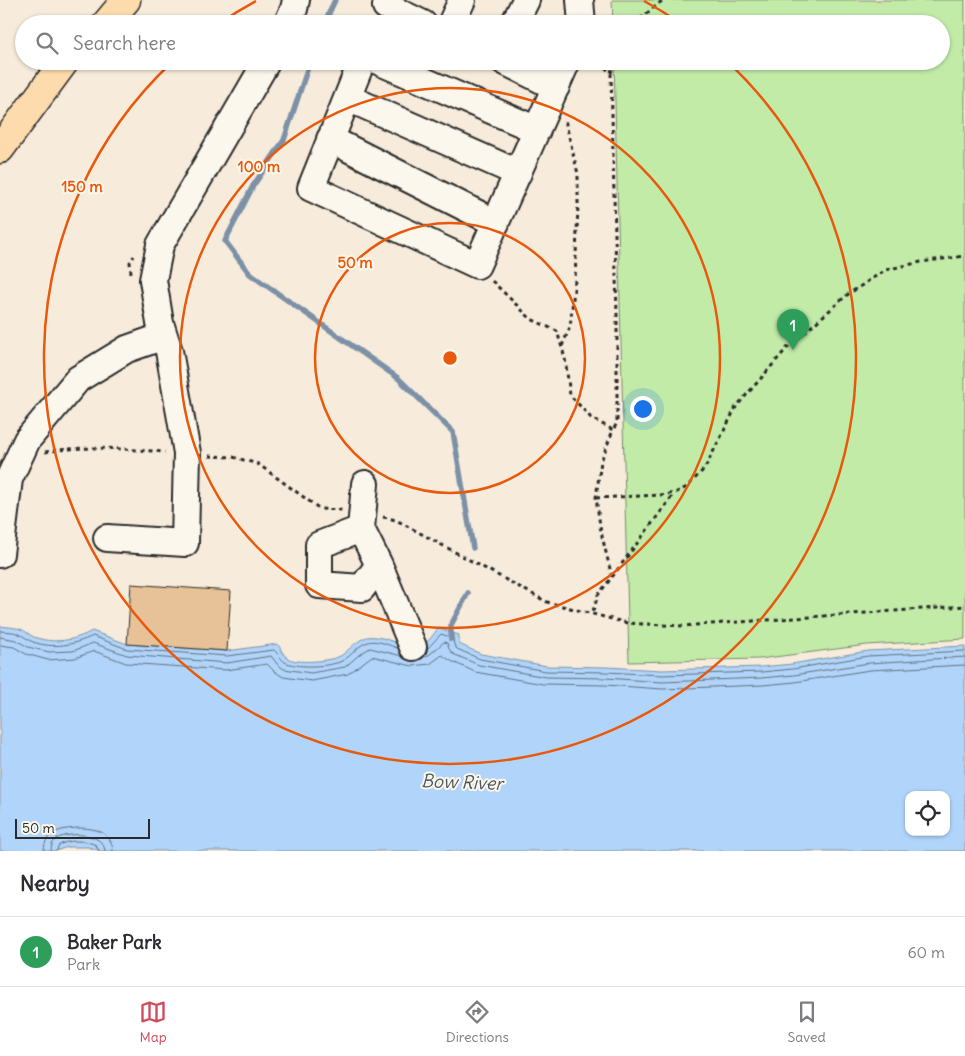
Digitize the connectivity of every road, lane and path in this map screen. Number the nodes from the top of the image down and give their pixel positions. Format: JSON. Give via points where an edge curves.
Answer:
{"nodes":[{"id":1,"x":110,"y":0,"type":"edge"},
{"id":2,"x":126,"y":0,"type":"edge"},
{"id":3,"x":296,"y":0,"type":"edge"},
{"id":4,"x":462,"y":0,"type":"edge"},
{"id":5,"x":526,"y":0,"type":"edge"},
{"id":6,"x":663,"y":0,"type":"edge"},
{"id":7,"x":384,"y":10,"type":"edge"},
{"id":8,"x":99,"y":15,"type":"edge"},
{"id":9,"x":114,"y":15,"type":"edge"},
{"id":10,"x":291,"y":15,"type":"edge"},
{"id":11,"x":398,"y":15,"type":"edge"},
{"id":12,"x":455,"y":15,"type":"edge"},
{"id":13,"x":518,"y":15,"type":"edge"},
{"id":14,"x":645,"y":15,"type":"edge"},
{"id":15,"x":59,"y":70,"type":"edge"},
{"id":16,"x":65,"y":70,"type":"edge"},
{"id":17,"x":262,"y":70,"type":"edge"},
{"id":18,"x":359,"y":70,"type":"edge"},
{"id":19,"x":399,"y":70,"type":"edge"},
{"id":20,"x":518,"y":70,"type":"edge"},
{"id":21,"x":563,"y":70,"type":"edge"},
{"id":22,"x":608,"y":70,"type":"edge"},
{"id":23,"x":612,"y":70,"type":"edge"},
{"id":24,"x":611,"y":74,"type":"junction"},
{"id":25,"x":553,"y":93,"type":"junction"},
{"id":26,"x":348,"y":98,"type":"junction"},
{"id":27,"x":29,"y":111,"type":"junction"},
{"id":28,"x":537,"y":130,"type":"junction"},
{"id":29,"x":330,"y":139,"type":"junction"},
{"id":30,"x":0,"y":149,"type":"edge"},
{"id":31,"x":518,"y":173,"type":"junction"},
{"id":32,"x":496,"y":223,"type":"junction"},
{"id":33,"x":965,"y":256,"type":"edge"},
{"id":34,"x":477,"y":265,"type":"junction"},
{"id":35,"x":164,"y":336,"type":"junction"},
{"id":36,"x":562,"y":346,"type":"junction"},
{"id":37,"x":613,"y":430,"type":"junction"},
{"id":38,"x":187,"y":453,"type":"junction"},
{"id":39,"x":38,"y":454,"type":"dead end"},
{"id":40,"x":365,"y":484,"type":"dead end"},
{"id":41,"x":674,"y":493,"type":"junction"},
{"id":42,"x":596,"y":498,"type":"junction"},
{"id":43,"x":361,"y":520,"type":"junction"},
{"id":44,"x":107,"y":538,"type":"dead end"},
{"id":45,"x":0,"y":554,"type":"edge"},
{"id":46,"x":379,"y":565,"type":"junction"},
{"id":47,"x":612,"y":577,"type":"junction"},
{"id":48,"x":965,"y":606,"type":"edge"},
{"id":49,"x":592,"y":614,"type":"junction"},
{"id":50,"x":413,"y":648,"type":"dead end"}],
"edges":[{"from":1,"to":8,"type":"highway"},
{"from":2,"to":9,"type":"highway"},
{"from":3,"to":10,"type":"lane"},
{"from":4,"to":12,"type":"lane"},
{"from":5,"to":13,"type":"lane"},
{"from":6,"to":14,"type":"path"},
{"from":7,"to":11,"type":"lane"},
{"from":15,"to":27,"type":"highway"},
{"from":16,"to":27,"type":"highway"},
{"from":17,"to":35,"type":"lane","via":[[160,245],[153,280]]},
{"from":18,"to":26,"type":"lane"},
{"from":19,"to":28,"type":"lane"},
{"from":20,"to":25,"type":"lane"},
{"from":21,"to":25,"type":"lane"},
{"from":22,"to":24,"type":"path"},
{"from":23,"to":24,"type":"path"},
{"from":24,"to":37,"type":"path","via":[[617,316],[617,423]]},
{"from":25,"to":28,"type":"lane"},
{"from":25,"to":36,"type":"path","via":[[569,131],[578,174],[575,280],[570,327]]},
{"from":26,"to":29,"type":"lane"},
{"from":26,"to":31,"type":"lane"},
{"from":27,"to":30,"type":"highway"},
{"from":28,"to":31,"type":"lane"},
{"from":29,"to":32,"type":"lane"},
{"from":29,"to":34,"type":"lane","via":[[311,188]]},
{"from":31,"to":32,"type":"lane"},
{"from":32,"to":34,"type":"lane"},
{"from":33,"to":41,"type":"path","via":[[885,270],[846,294],[788,348],[736,407],[705,468],[687,487]]},
{"from":34,"to":36,"type":"path","via":[[531,320],[557,331]]},
{"from":35,"to":38,"type":"lane"},
{"from":35,"to":45,"type":"lane","via":[[127,349],[78,379],[27,440],[9,479]]},
{"from":36,"to":37,"type":"path","via":[[570,395],[591,418]]},
{"from":37,"to":42,"type":"path","via":[[601,461]]},
{"from":38,"to":39,"type":"path","via":[[96,447]]},
{"from":38,"to":43,"type":"path","via":[[232,457],[258,464],[320,509]]},
{"from":38,"to":44,"type":"lane","via":[[185,543]]},
{"from":40,"to":43,"type":"lane"},
{"from":41,"to":42,"type":"path"},
{"from":41,"to":47,"type":"path"},
{"from":42,"to":47,"type":"path"},
{"from":43,"to":46,"type":"lane"},
{"from":43,"to":46,"type":"lane","via":[[320,545],[320,585],[362,588]]},
{"from":43,"to":49,"type":"path","via":[[396,520],[547,602]]},
{"from":46,"to":50,"type":"lane"},
{"from":47,"to":49,"type":"path","via":[[598,595]]},
{"from":48,"to":49,"type":"path","via":[[682,626],[627,623]]}]}
